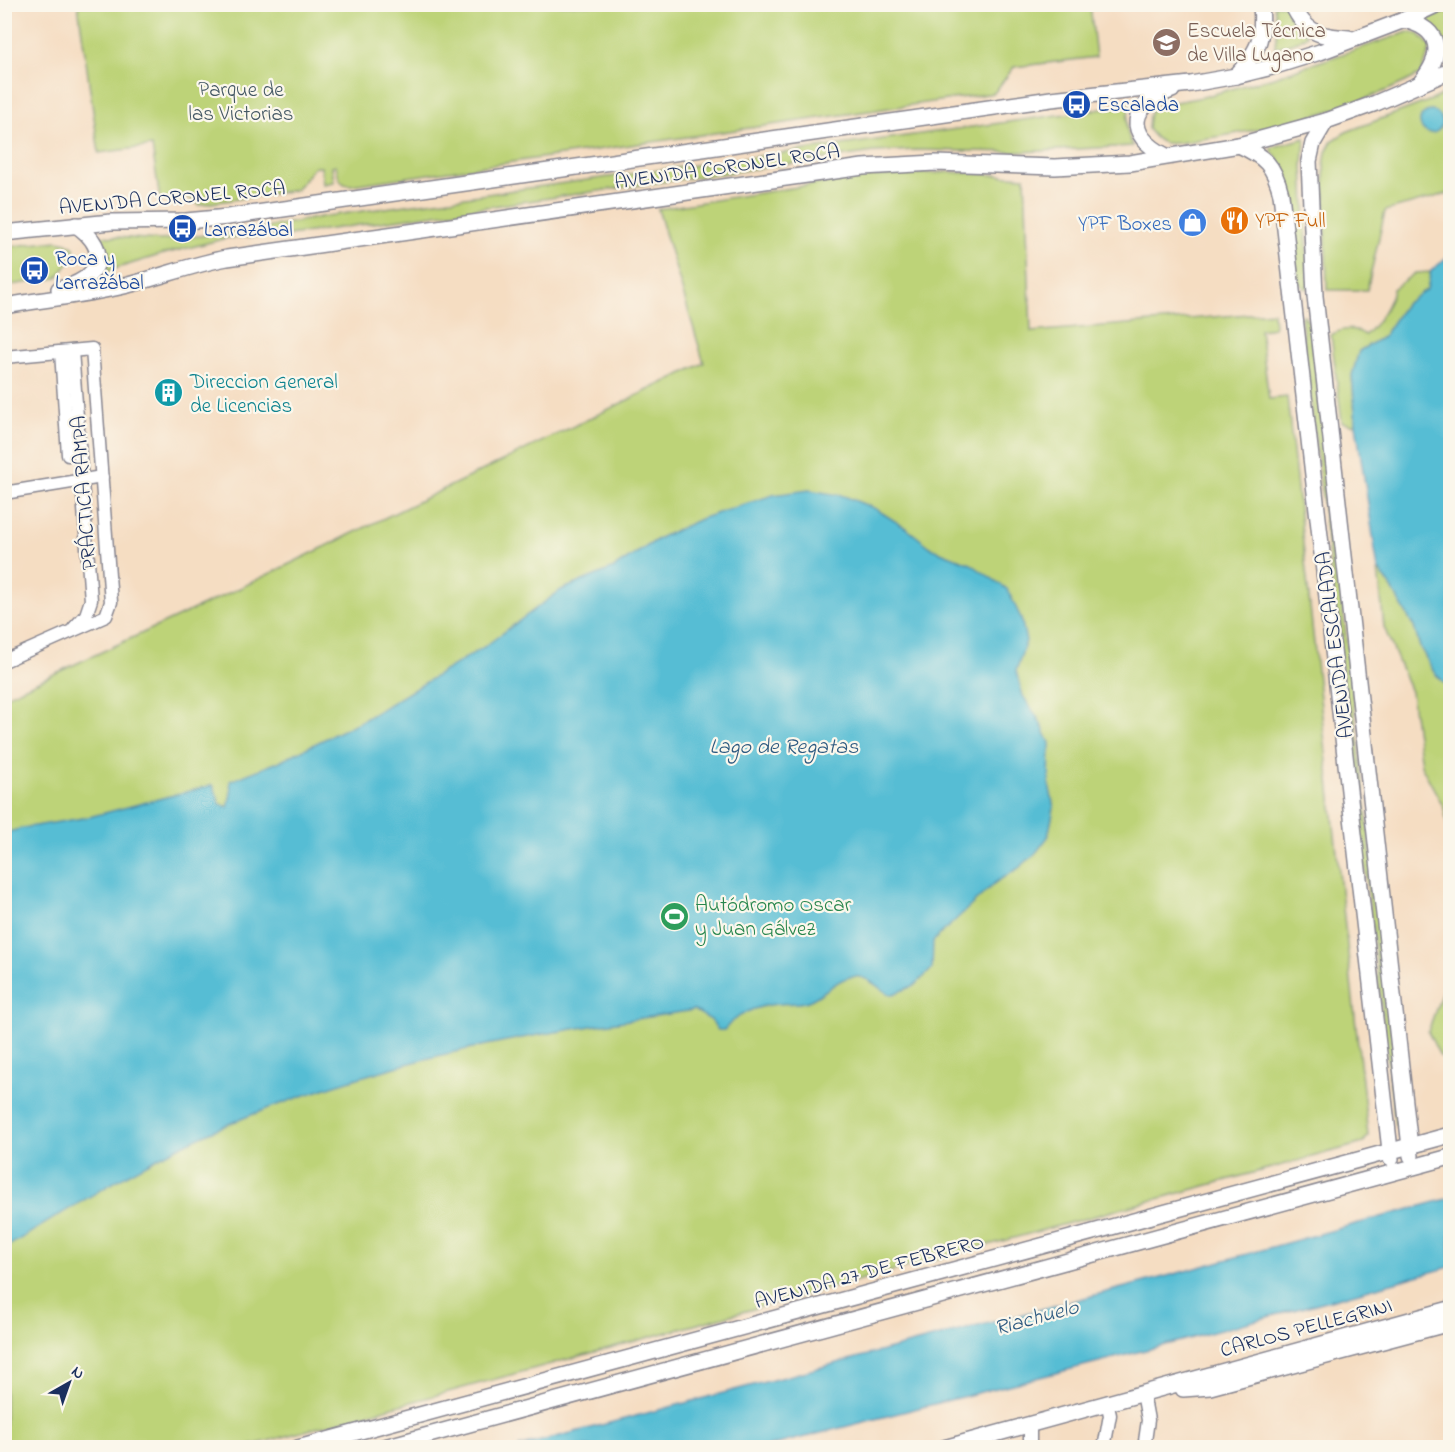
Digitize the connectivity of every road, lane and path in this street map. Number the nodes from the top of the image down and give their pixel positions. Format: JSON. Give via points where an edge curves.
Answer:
{"nodes":[{"id":1,"x":1261,"y":4,"type":"edge"},
{"id":2,"x":1292,"y":4,"type":"edge"},
{"id":3,"x":1438,"y":4,"type":"edge"},
{"id":4,"x":1404,"y":20,"type":"junction"},
{"id":5,"x":1355,"y":39,"type":"junction"},
{"id":6,"x":1450,"y":71,"type":"edge"},
{"id":7,"x":1236,"y":76,"type":"junction"},
{"id":8,"x":1191,"y":84,"type":"junction"},
{"id":9,"x":1419,"y":84,"type":"junction"},
{"id":10,"x":1326,"y":121,"type":"junction"},
{"id":11,"x":1239,"y":144,"type":"junction"},
{"id":12,"x":1166,"y":156,"type":"junction"},
{"id":13,"x":76,"y":225,"type":"junction"},
{"id":14,"x":4,"y":233,"type":"edge"},
{"id":15,"x":1315,"y":296,"type":"junction"},
{"id":16,"x":1294,"y":298,"type":"junction"},
{"id":17,"x":30,"y":302,"type":"junction"},
{"id":18,"x":4,"y":306,"type":"edge"},
{"id":19,"x":66,"y":351,"type":"junction"},
{"id":20,"x":4,"y":357,"type":"edge"},
{"id":21,"x":68,"y":455,"type":"dead end"},
{"id":22,"x":102,"y":477,"type":"junction"},
{"id":23,"x":81,"y":480,"type":"junction"},
{"id":24,"x":4,"y":492,"type":"edge"},
{"id":25,"x":71,"y":631,"type":"junction"},
{"id":26,"x":4,"y":662,"type":"edge"},
{"id":27,"x":1450,"y":1136,"type":"edge"},
{"id":28,"x":1410,"y":1146,"type":"junction"},
{"id":29,"x":1390,"y":1152,"type":"junction"},
{"id":30,"x":1450,"y":1157,"type":"edge"},
{"id":31,"x":1412,"y":1168,"type":"junction"},
{"id":32,"x":1392,"y":1173,"type":"junction"},
{"id":33,"x":1450,"y":1309,"type":"edge"},
{"id":34,"x":1450,"y":1323,"type":"edge"},
{"id":35,"x":1172,"y":1385,"type":"junction"},
{"id":36,"x":1143,"y":1393,"type":"junction"},
{"id":37,"x":1107,"y":1402,"type":"junction"},
{"id":38,"x":1030,"y":1424,"type":"junction"},
{"id":39,"x":963,"y":1445,"type":"edge"},
{"id":40,"x":298,"y":1448,"type":"edge"},
{"id":41,"x":381,"y":1448,"type":"edge"},
{"id":42,"x":944,"y":1448,"type":"edge"},
{"id":43,"x":1030,"y":1448,"type":"edge"},
{"id":44,"x":1104,"y":1448,"type":"edge"},
{"id":45,"x":1144,"y":1448,"type":"edge"}],
"edges":[{"from":1,"to":7,"type":"main road","via":[[1261,42]]},
{"from":2,"to":5,"type":"main road","via":[[1298,17],[1317,35]]},
{"from":3,"to":4,"type":"main road","name":"AVENIDA CORONEL ROCA"},
{"from":4,"to":5,"type":"main road","name":"AVENIDA CORONEL ROCA"},
{"from":4,"to":9,"type":"main road","via":[[1427,30],[1436,44],[1434,63]]},
{"from":5,"to":7,"type":"main road","name":"AVENIDA CORONEL ROCA"},
{"from":6,"to":9,"type":"main road","name":"AVENIDA CORONEL ROCA"},
{"from":7,"to":8,"type":"main road","name":"AVENIDA CORONEL ROCA"},
{"from":8,"to":12,"type":"main road","via":[[1152,99],[1137,115],[1138,133]]},
{"from":8,"to":13,"type":"main road","name":"AVENIDA CORONEL ROCA","via":[[1051,99],[228,217]]},
{"from":9,"to":10,"type":"main road","name":"AVENIDA CORONEL ROCA"},
{"from":10,"to":11,"type":"main road","name":"AVENIDA CORONEL ROCA"},
{"from":10,"to":15,"type":"main road","name":"AVENIDA ESCALADA","via":[[1313,143],[1309,161]]},
{"from":11,"to":12,"type":"main road","name":"AVENIDA CORONEL ROCA"},
{"from":11,"to":16,"type":"main road","name":"AVENIDA ESCALADA","via":[[1270,164],[1278,180]]},
{"from":12,"to":17,"type":"main road","name":"AVENIDA CORONEL ROCA","via":[[1085,166],[935,163],[863,168],[226,258],[101,291]]},
{"from":13,"to":14,"type":"main road","name":"AVENIDA CORONEL ROCA"},
{"from":13,"to":17,"type":"main road","via":[[94,241],[97,258],[93,271],[76,285],[41,293]]},
{"from":15,"to":16,"type":"main road"},
{"from":15,"to":28,"type":"main road","name":"AVENIDA ESCALADA"},
{"from":16,"to":29,"type":"main road","name":"AVENIDA ESCALADA"},
{"from":17,"to":18,"type":"main road","name":"AVENIDA CORONEL ROCA"},
{"from":19,"to":20,"type":"street"},
{"from":19,"to":21,"type":"street"},
{"from":19,"to":22,"type":"street","name":"PRÁCTICA RAMPA","via":[[92,349]]},
{"from":19,"to":23,"type":"street"},
{"from":22,"to":23,"type":"street"},
{"from":22,"to":25,"type":"street","name":"PRÁCTICA RAMPA","via":[[111,602],[106,616]]},
{"from":23,"to":24,"type":"street"},
{"from":23,"to":25,"type":"street","via":[[91,600],[86,615]]},
{"from":25,"to":26,"type":"street","name":"PRÁCTICA RAMPA"},
{"from":27,"to":28,"type":"main road","name":"AVENIDA 27 DE FEBRERO"},
{"from":28,"to":29,"type":"main road","name":"AVENIDA 27 DE FEBRERO"},
{"from":28,"to":31,"type":"main road","name":"AVENIDA ESCALADA"},
{"from":29,"to":32,"type":"main road","name":"AVENIDA ESCALADA"},
{"from":29,"to":40,"type":"main road","name":"AVENIDA 27 DE FEBRERO"},
{"from":30,"to":31,"type":"main road","name":"AVENIDA 27 DE FEBRERO"},
{"from":31,"to":32,"type":"main road","name":"AVENIDA 27 DE FEBRERO"},
{"from":32,"to":41,"type":"main road","name":"AVENIDA 27 DE FEBRERO"},
{"from":33,"to":35,"type":"main road","name":"CARLOS PELLEGRINI"},
{"from":34,"to":35,"type":"main road","name":"CARLOS PELLEGRINI","via":[[1210,1387],[1189,1390]]},
{"from":35,"to":36,"type":"main road","name":"CARLOS PELLEGRINI"},
{"from":36,"to":37,"type":"main road","name":"CARLOS PELLEGRINI"},
{"from":36,"to":45,"type":"street","via":[[1148,1420]]},
{"from":37,"to":38,"type":"main road","name":"CARLOS PELLEGRINI"},
{"from":37,"to":44,"type":"street","via":[[1110,1415]]},
{"from":38,"to":39,"type":"main road","name":"CARLOS PELLEGRINI"},
{"from":38,"to":43,"type":"street"},
{"from":39,"to":42,"type":"main road","name":"CARLOS PELLEGRINI"}]}
